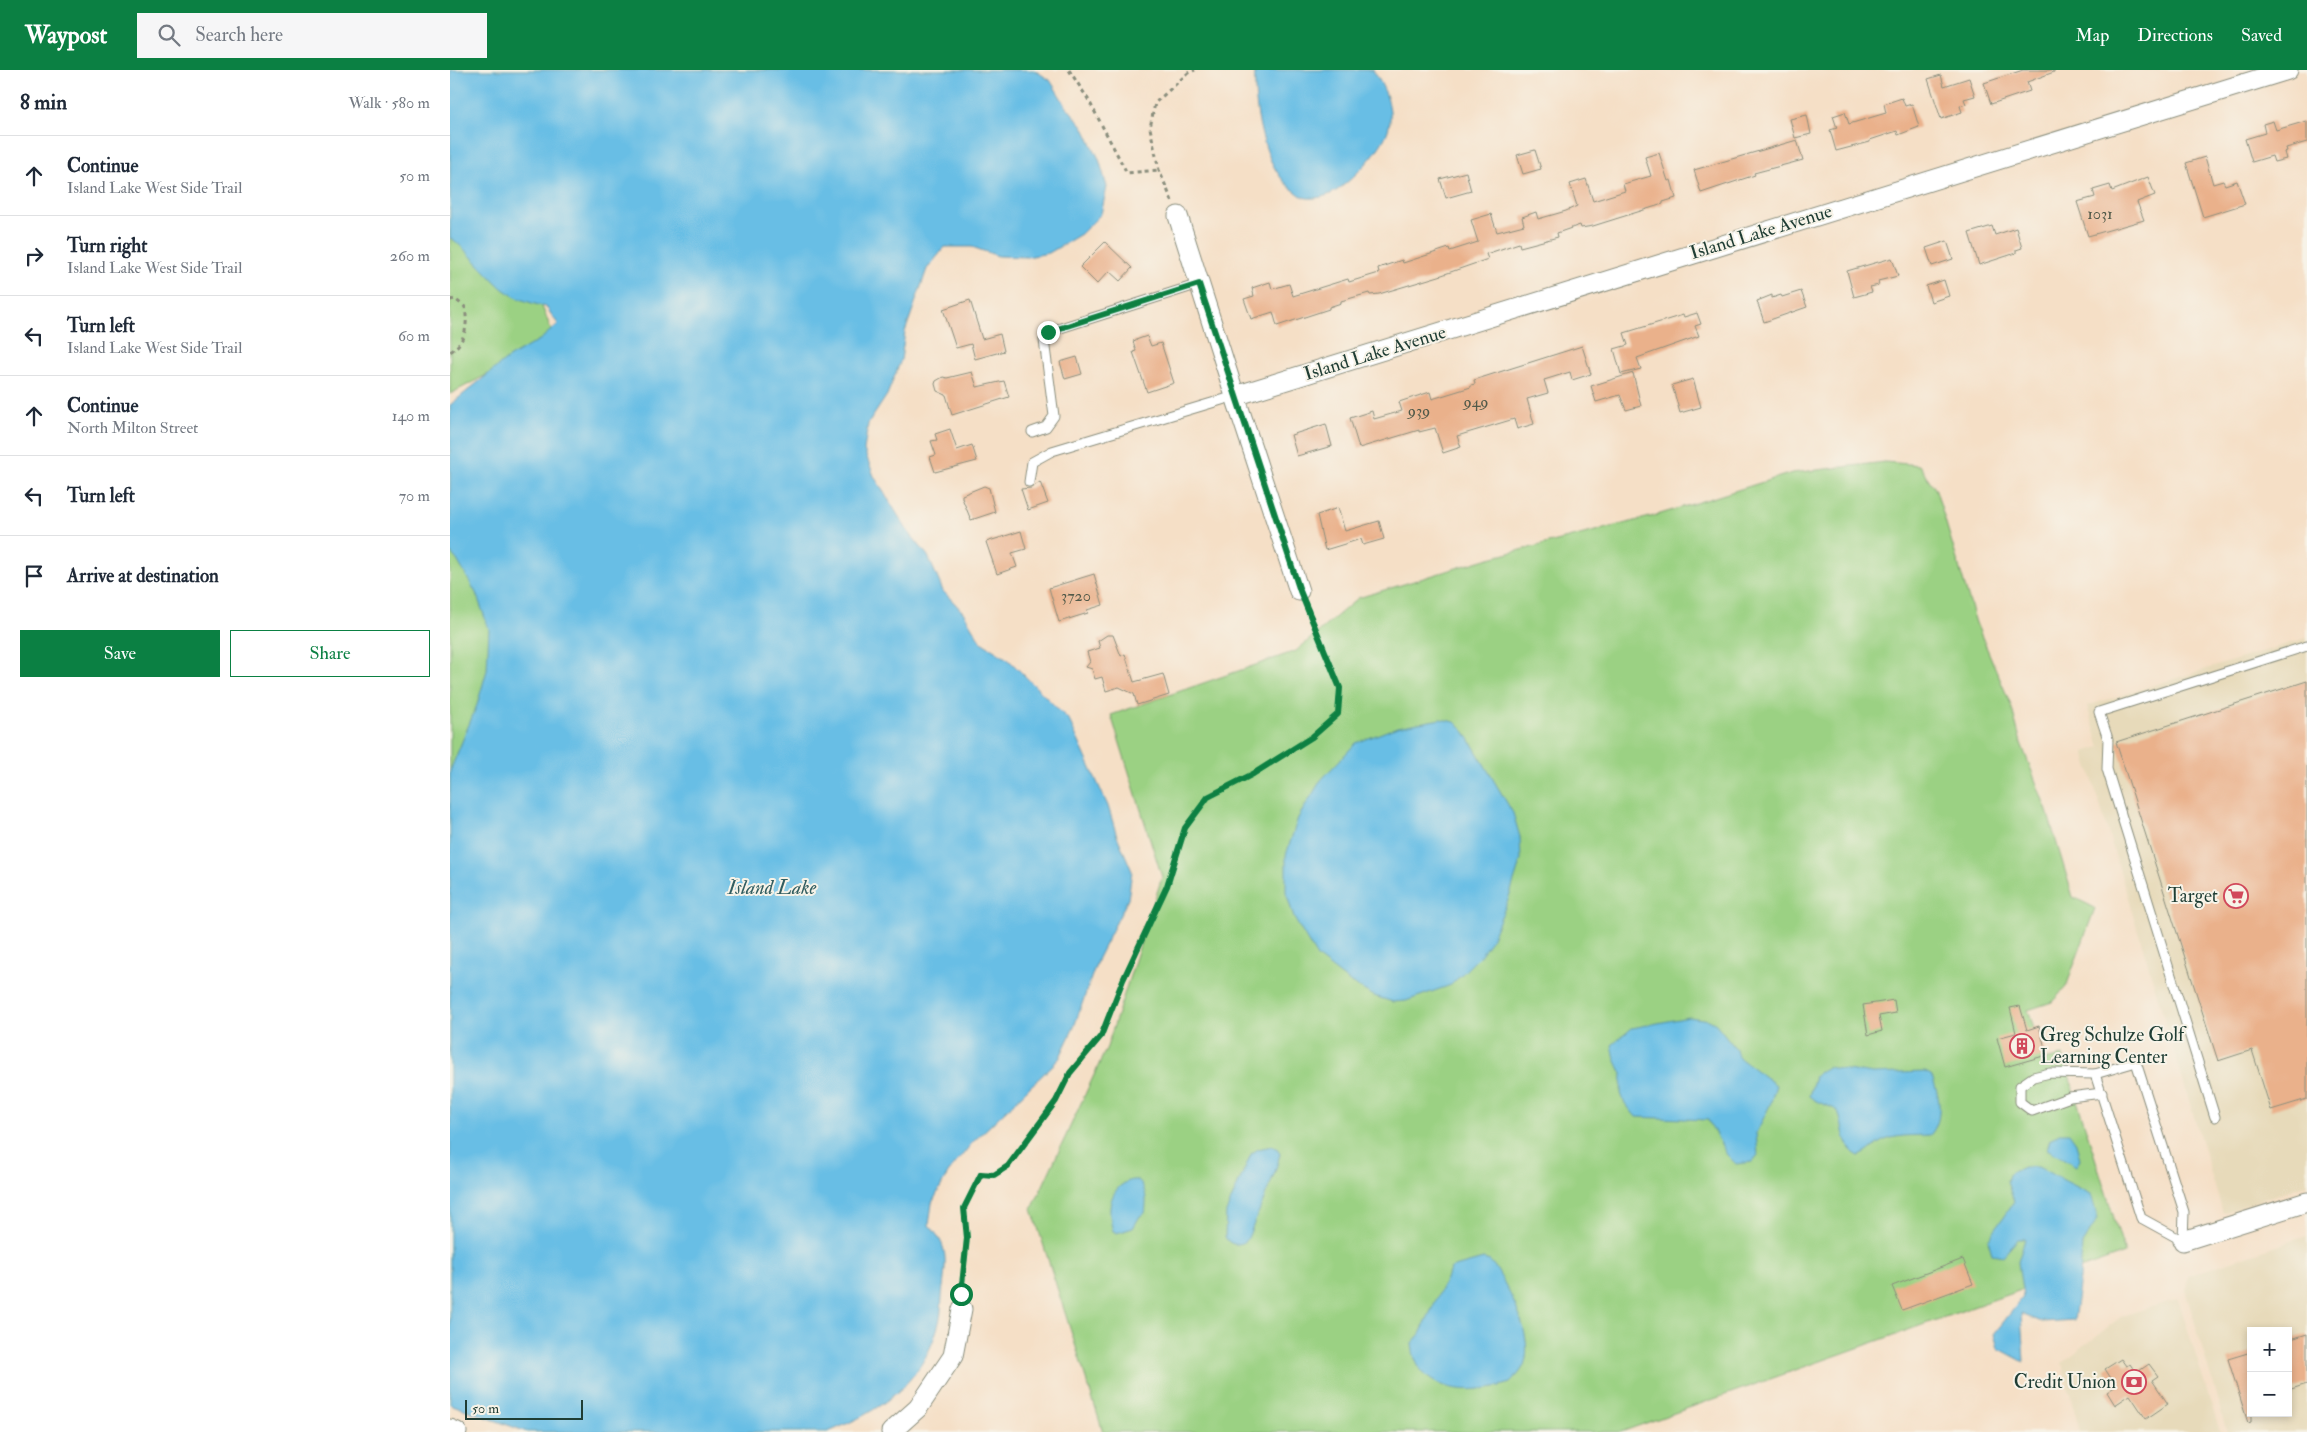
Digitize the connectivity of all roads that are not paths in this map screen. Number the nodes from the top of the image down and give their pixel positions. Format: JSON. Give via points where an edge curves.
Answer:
{"nodes":[{"id":1,"x":2288,"y":70,"type":"edge"},
{"id":2,"x":1178,"y":216,"type":"road end"},
{"id":3,"x":1199,"y":284,"type":"junction"},
{"id":4,"x":1235,"y":396,"type":"junction"},
{"id":5,"x":1032,"y":432,"type":"dead end"},
{"id":6,"x":1029,"y":482,"type":"dead end"},
{"id":7,"x":1300,"y":591,"type":"road end"},
{"id":8,"x":2307,"y":646,"type":"edge"},
{"id":9,"x":2095,"y":1074,"type":"junction"},
{"id":10,"x":2102,"y":1093,"type":"junction"},
{"id":11,"x":2215,"y":1117,"type":"dead end"},
{"id":12,"x":2307,"y":1202,"type":"edge"},
{"id":13,"x":2183,"y":1241,"type":"junction"},
{"id":14,"x":962,"y":1308,"type":"road end"},
{"id":15,"x":450,"y":1429,"type":"edge"},
{"id":16,"x":457,"y":1432,"type":"edge"},
{"id":17,"x":891,"y":1432,"type":"edge"}],
"edges":[{"from":1,"to":4,"type":"street","name":"Island Lake Avenue"},
{"from":2,"to":3,"type":"street"},
{"from":3,"to":4,"type":"street"},
{"from":3,"to":5,"type":"lane","via":[[1048,332],[1044,340],[1054,416],[1046,427]]},
{"from":4,"to":6,"type":"lane","via":[[1052,451],[1032,462]]},
{"from":4,"to":7,"type":"street"},
{"from":8,"to":11,"type":"lane","via":[[2099,712],[2108,739],[2107,769]]},
{"from":9,"to":10,"type":"lane"},
{"from":9,"to":10,"type":"lane","via":[[2050,1073],[2033,1077],[2020,1086],[2020,1102],[2032,1111],[2070,1097]]},
{"from":9,"to":13,"type":"lane","via":[[2136,1062],[2184,1212]]},
{"from":10,"to":13,"type":"lane","via":[[2141,1218]]},
{"from":12,"to":13,"type":"street"},
{"from":14,"to":17,"type":"street","via":[[954,1356],[918,1408]]},
{"from":15,"to":16,"type":"street"}]}
